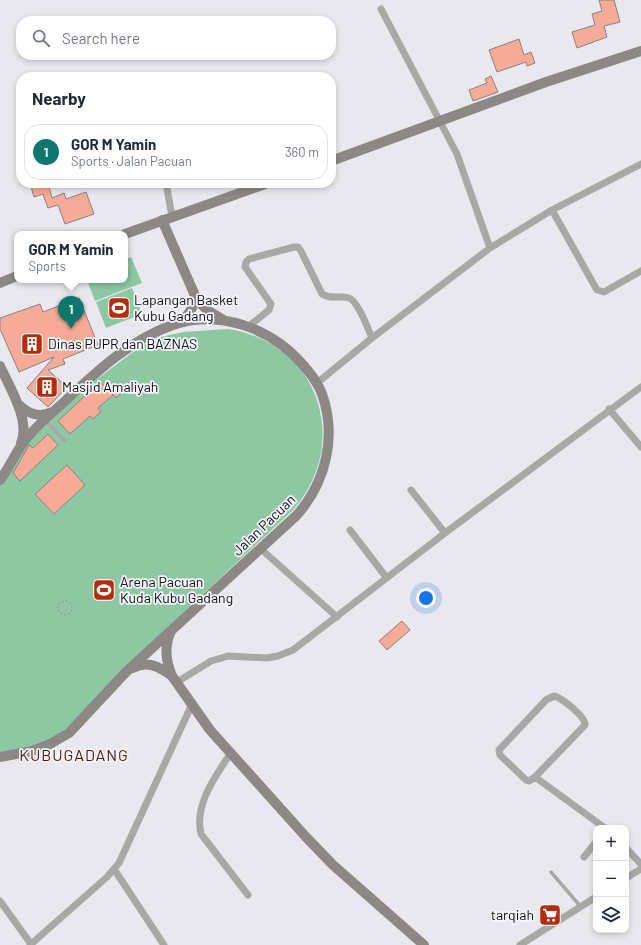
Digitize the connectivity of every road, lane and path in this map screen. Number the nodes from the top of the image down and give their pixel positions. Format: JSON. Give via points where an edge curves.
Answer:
{"nodes":[{"id":1,"x":381,"y":9,"type":"dead end"},
{"id":2,"x":641,"y":51,"type":"edge"},
{"id":3,"x":439,"y":121,"type":"junction"},
{"id":4,"x":336,"y":159,"type":"edge"},
{"id":5,"x":641,"y":164,"type":"edge"},
{"id":6,"x":167,"y":188,"type":"edge"},
{"id":7,"x":253,"y":188,"type":"edge"},
{"id":8,"x":552,"y":210,"type":"junction"},
{"id":9,"x":172,"y":216,"type":"junction"},
{"id":10,"x":162,"y":220,"type":"junction"},
{"id":11,"x":128,"y":233,"type":"edge"},
{"id":12,"x":490,"y":248,"type":"junction"},
{"id":13,"x":641,"y":271,"type":"edge"},
{"id":14,"x":14,"y":277,"type":"edge"},
{"id":15,"x":0,"y":282,"type":"edge"},
{"id":16,"x":194,"y":294,"type":"junction"},
{"id":17,"x":228,"y":321,"type":"junction"},
{"id":18,"x":173,"y":325,"type":"junction"},
{"id":19,"x":248,"y":326,"type":"junction"},
{"id":20,"x":372,"y":338,"type":"junction"},
{"id":21,"x":0,"y":366,"type":"edge"},
{"id":22,"x":317,"y":383,"type":"junction"},
{"id":23,"x":641,"y":387,"type":"edge"},
{"id":24,"x":17,"y":404,"type":"junction"},
{"id":25,"x":609,"y":409,"type":"junction"},
{"id":26,"x":53,"y":412,"type":"junction"},
{"id":27,"x":45,"y":420,"type":"junction"},
{"id":28,"x":65,"y":441,"type":"dead end"},
{"id":29,"x":641,"y":447,"type":"edge"},
{"id":30,"x":17,"y":452,"type":"junction"},
{"id":31,"x":0,"y":480,"type":"edge"},
{"id":32,"x":411,"y":490,"type":"dead end"},
{"id":33,"x":350,"y":530,"type":"dead end"},
{"id":34,"x":445,"y":533,"type":"junction"},
{"id":35,"x":261,"y":549,"type":"junction"},
{"id":36,"x":386,"y":577,"type":"junction"},
{"id":37,"x":70,"y":602,"type":"joint"},
{"id":38,"x":337,"y":617,"type":"junction"},
{"id":39,"x":172,"y":629,"type":"junction"},
{"id":40,"x":126,"y":672,"type":"junction"},
{"id":41,"x":175,"y":679,"type":"junction"},
{"id":42,"x":192,"y":704,"type":"junction"},
{"id":43,"x":230,"y":754,"type":"junction"},
{"id":44,"x":0,"y":757,"type":"edge"},
{"id":45,"x":535,"y":776,"type":"junction"},
{"id":46,"x":601,"y":825,"type":"edge"},
{"id":47,"x":593,"y":846,"type":"edge"},
{"id":48,"x":629,"y":851,"type":"edge"},
{"id":49,"x":584,"y":857,"type":"dead end"},
{"id":50,"x":641,"y":864,"type":"edge"},
{"id":51,"x":641,"y":868,"type":"edge"},
{"id":52,"x":114,"y":869,"type":"junction"},
{"id":53,"x":551,"y":872,"type":"dead end"},
{"id":54,"x":629,"y":876,"type":"edge"},
{"id":55,"x":248,"y":895,"type":"dead end"},
{"id":56,"x":593,"y":899,"type":"edge"},
{"id":57,"x":0,"y":901,"type":"edge"},
{"id":58,"x":581,"y":906,"type":"junction"},
{"id":59,"x":31,"y":945,"type":"edge"},
{"id":60,"x":164,"y":945,"type":"edge"},
{"id":61,"x":424,"y":945,"type":"edge"},
{"id":62,"x":520,"y":945,"type":"edge"}],
"edges":[{"from":1,"to":3,"type":"street"},
{"from":2,"to":3,"type":"street"},
{"from":3,"to":4,"type":"street"},
{"from":3,"to":12,"type":"street","via":[[457,154]]},
{"from":5,"to":8,"type":"street"},
{"from":6,"to":9,"type":"street"},
{"from":7,"to":9,"type":"street"},
{"from":8,"to":12,"type":"street"},
{"from":8,"to":13,"type":"street","via":[[597,290],[604,292]]},
{"from":9,"to":10,"type":"street"},
{"from":10,"to":11,"type":"street"},
{"from":10,"to":16,"type":"street"},
{"from":12,"to":20,"type":"street"},
{"from":14,"to":15,"type":"street"},
{"from":16,"to":17,"type":"street","via":[[206,310]]},
{"from":16,"to":18,"type":"street","via":[[189,313]]},
{"from":17,"to":18,"type":"street","name":"Jalan Pacuan","via":[[199,321]]},
{"from":17,"to":19,"type":"street","name":"Jalan Pacuan"},
{"from":18,"to":26,"type":"street","name":"Jalan Pacuan","via":[[146,338],[106,364]]},
{"from":19,"to":20,"type":"street","via":[[268,310],[271,304],[245,267],[246,262],[294,246],[301,251],[322,294],[327,298],[348,298],[355,301]]},
{"from":19,"to":22,"type":"street","name":"Jalan Pacuan","via":[[283,345],[302,363]]},
{"from":20,"to":22,"type":"street"},
{"from":21,"to":24,"type":"street"},
{"from":22,"to":35,"type":"street","name":"Jalan Pacuan","via":[[322,393],[328,422],[327,455],[322,474],[304,508]]},
{"from":23,"to":25,"type":"street"},
{"from":24,"to":26,"type":"street","via":[[34,415],[47,415]]},
{"from":24,"to":30,"type":"street","via":[[24,427],[23,439]]},
{"from":25,"to":29,"type":"street"},
{"from":25,"to":34,"type":"street"},
{"from":26,"to":27,"type":"street","name":"Jalan Pacuan"},
{"from":27,"to":28,"type":"lane"},
{"from":27,"to":30,"type":"street","name":"Jalan Pacuan"},
{"from":30,"to":31,"type":"street","name":"Jalan Pacuan"},
{"from":32,"to":34,"type":"street"},
{"from":33,"to":36,"type":"street"},
{"from":34,"to":36,"type":"street"},
{"from":35,"to":38,"type":"street"},
{"from":35,"to":39,"type":"street","name":"Jalan Pacuan"},
{"from":36,"to":38,"type":"street"},
{"from":37,"to":37,"type":"path","via":[[71,612],[65,615],[61,613],[58,609],[59,604],[63,601]]},
{"from":38,"to":41,"type":"street","via":[[293,650],[278,656],[228,656],[211,660]]},
{"from":39,"to":40,"type":"street","name":"Jalan Pacuan"},
{"from":39,"to":41,"type":"street","via":[[167,648],[168,662]]},
{"from":40,"to":41,"type":"street","via":[[135,666],[146,664],[158,667]]},
{"from":40,"to":44,"type":"street","name":"Jalan Pacuan","via":[[64,738],[32,751]]},
{"from":41,"to":42,"type":"street"},
{"from":42,"to":43,"type":"street"},
{"from":42,"to":52,"type":"street","via":[[124,853]]},
{"from":43,"to":55,"type":"street","via":[[210,784],[199,825],[201,834]]},
{"from":43,"to":61,"type":"street","via":[[333,864]]},
{"from":45,"to":45,"type":"street","via":[[529,781],[521,776],[500,755],[499,750],[546,700],[554,696],[559,697],[584,720],[585,725]]},
{"from":45,"to":46,"type":"street"},
{"from":47,"to":49,"type":"street"},
{"from":48,"to":50,"type":"street"},
{"from":51,"to":54,"type":"street"},
{"from":52,"to":59,"type":"street"},
{"from":52,"to":60,"type":"street"},
{"from":53,"to":58,"type":"lane"},
{"from":56,"to":58,"type":"street"},
{"from":57,"to":59,"type":"street"},
{"from":58,"to":62,"type":"street"}]}
